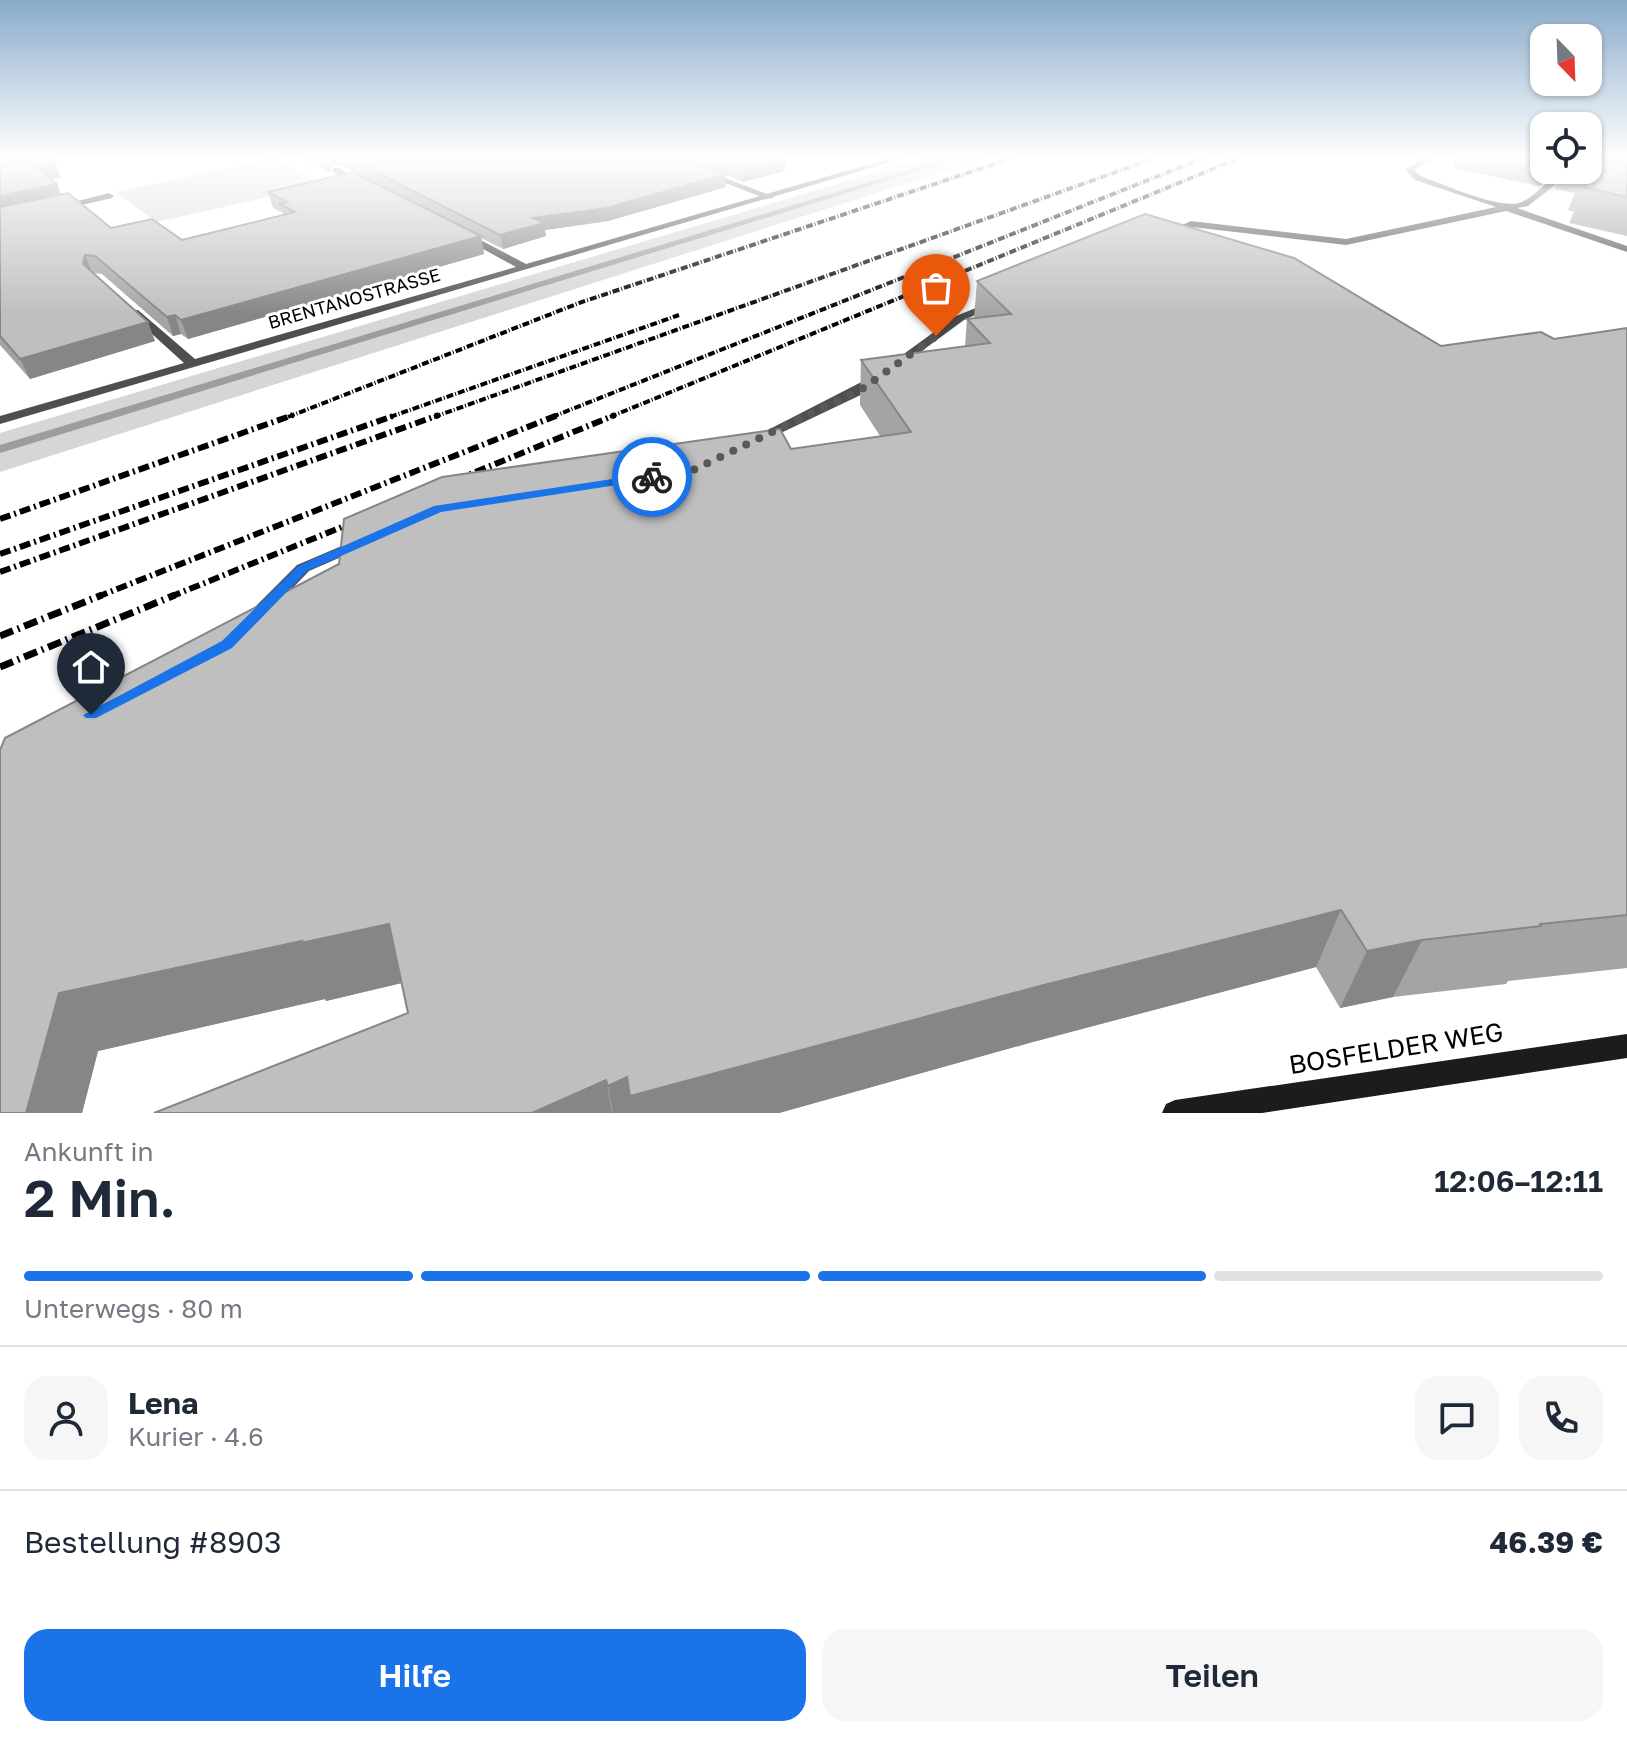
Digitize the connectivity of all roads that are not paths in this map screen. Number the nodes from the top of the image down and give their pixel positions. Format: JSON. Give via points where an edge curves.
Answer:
{"nodes":[{"id":1,"x":721,"y":211,"type":"edge"},
{"id":2,"x":1492,"y":211,"type":"edge"},
{"id":3,"x":1515,"y":211,"type":"edge"},
{"id":4,"x":455,"y":231,"type":"edge"},
{"id":5,"x":1148,"y":242,"type":"edge"},
{"id":6,"x":1627,"y":249,"type":"edge"},
{"id":7,"x":525,"y":267,"type":"junction"},
{"id":8,"x":1003,"y":300,"type":"edge"},
{"id":9,"x":128,"y":307,"type":"edge"},
{"id":10,"x":193,"y":364,"type":"junction"},
{"id":11,"x":0,"y":420,"type":"edge"},
{"id":12,"x":742,"y":446,"type":"edge"},
{"id":13,"x":371,"y":538,"type":"edge"},
{"id":14,"x":249,"y":623,"type":"edge"},
{"id":15,"x":1627,"y":1046,"type":"edge"},
{"id":16,"x":1175,"y":1113,"type":"edge"}],
"edges":[{"from":1,"to":7,"type":"street","name":"BRENTANOSTRASSE"},
{"from":2,"to":5,"type":"street","via":[[1346,242],[1191,224]]},
{"from":3,"to":6,"type":"street"},
{"from":4,"to":7,"type":"street"},
{"from":7,"to":10,"type":"street","name":"BRENTANOSTRASSE"},
{"from":8,"to":12,"type":"street","via":[[960,318],[862,389]]},
{"from":9,"to":10,"type":"street"},
{"from":10,"to":11,"type":"street","name":"BRENTANOSTRASSE"},
{"from":13,"to":14,"type":"street","via":[[303,568]]},
{"from":15,"to":16,"type":"street","name":"BOSFELDER WEG"}]}
